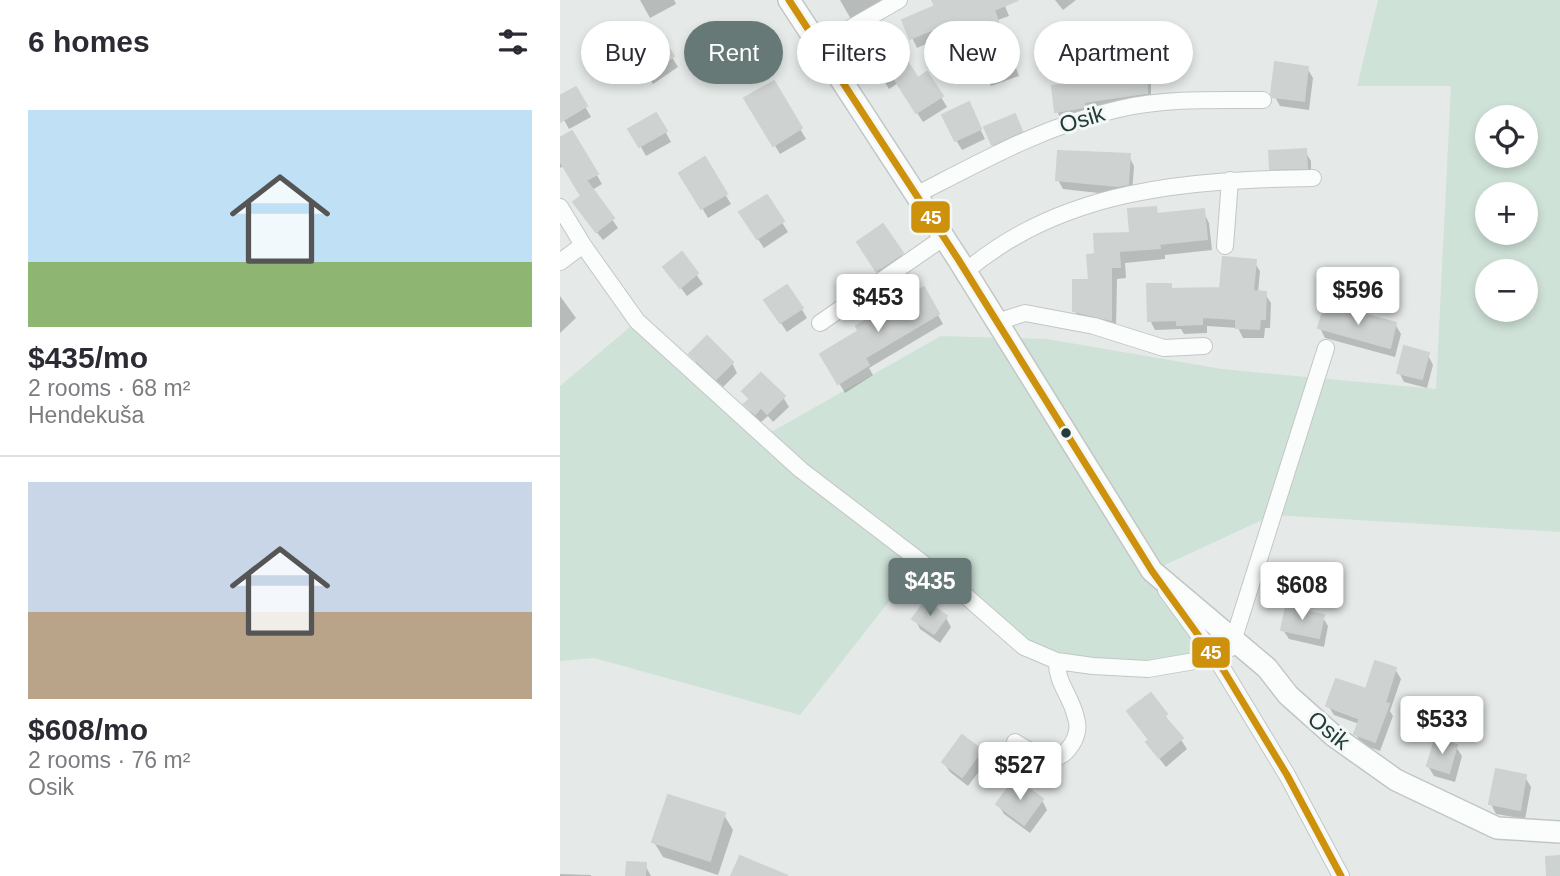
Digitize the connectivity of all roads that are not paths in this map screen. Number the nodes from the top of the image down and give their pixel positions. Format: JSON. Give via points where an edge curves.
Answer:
{"nodes":[{"id":1,"x":789,"y":0,"type":"edge"},
{"id":2,"x":899,"y":0,"type":"edge"},
{"id":3,"x":803,"y":21,"type":"edge"},
{"id":4,"x":862,"y":21,"type":"edge"},
{"id":5,"x":844,"y":84,"type":"edge"},
{"id":6,"x":1264,"y":100,"type":"dead end"},
{"id":7,"x":1313,"y":178,"type":"dead end"},
{"id":8,"x":1230,"y":180,"type":"junction"},
{"id":9,"x":916,"y":195,"type":"junction"},
{"id":10,"x":560,"y":206,"type":"edge"},
{"id":11,"x":943,"y":238,"type":"junction"},
{"id":12,"x":583,"y":245,"type":"junction"},
{"id":13,"x":1225,"y":246,"type":"dead end"},
{"id":14,"x":560,"y":262,"type":"edge"},
{"id":15,"x":965,"y":272,"type":"junction"},
{"id":16,"x":997,"y":322,"type":"junction"},
{"id":17,"x":820,"y":323,"type":"dead end"},
{"id":18,"x":1203,"y":346,"type":"dead end"},
{"id":19,"x":1326,"y":348,"type":"dead end"},
{"id":20,"x":1152,"y":571,"type":"junction"},
{"id":21,"x":1237,"y":641,"type":"junction"},
{"id":22,"x":1057,"y":660,"type":"junction"},
{"id":23,"x":1015,"y":741,"type":"dead end"},
{"id":24,"x":1560,"y":832,"type":"edge"},
{"id":25,"x":1341,"y":876,"type":"edge"}],
"edges":[{"from":1,"to":3,"type":"main road","name":"Osik"},
{"from":2,"to":4,"type":"street"},
{"from":5,"to":9,"type":"main road","name":"Osik"},
{"from":6,"to":9,"type":"street","name":"Osik","via":[[1180,101],[1121,108],[1072,121]]},
{"from":7,"to":8,"type":"street"},
{"from":8,"to":13,"type":"street"},
{"from":8,"to":15,"type":"street","via":[[1115,196],[1044,220]]},
{"from":9,"to":11,"type":"main road","name":"Osik"},
{"from":10,"to":12,"type":"street"},
{"from":11,"to":15,"type":"main road","name":"Osik"},
{"from":11,"to":17,"type":"street"},
{"from":12,"to":14,"type":"street"},
{"from":12,"to":22,"type":"street","via":[[637,321],[801,470],[967,597],[1024,647]]},
{"from":15,"to":16,"type":"main road","name":"Osik"},
{"from":16,"to":18,"type":"street","via":[[1025,313],[1094,326],[1164,348]]},
{"from":16,"to":20,"type":"main road","name":"Osik"},
{"from":19,"to":21,"type":"street"},
{"from":20,"to":21,"type":"main road","name":"Osik"},
{"from":20,"to":25,"type":"street","bridge":true,"via":[[1224,671]]},
{"from":21,"to":22,"type":"street","via":[[1206,659],[1148,669]]},
{"from":21,"to":24,"type":"main road","name":"Osik","via":[[1267,668],[1287,695],[1396,780],[1497,828]]},
{"from":22,"to":23,"type":"street","via":[[1056,673],[1076,716],[1075,739],[1066,754],[1051,759],[1037,756]]}]}
